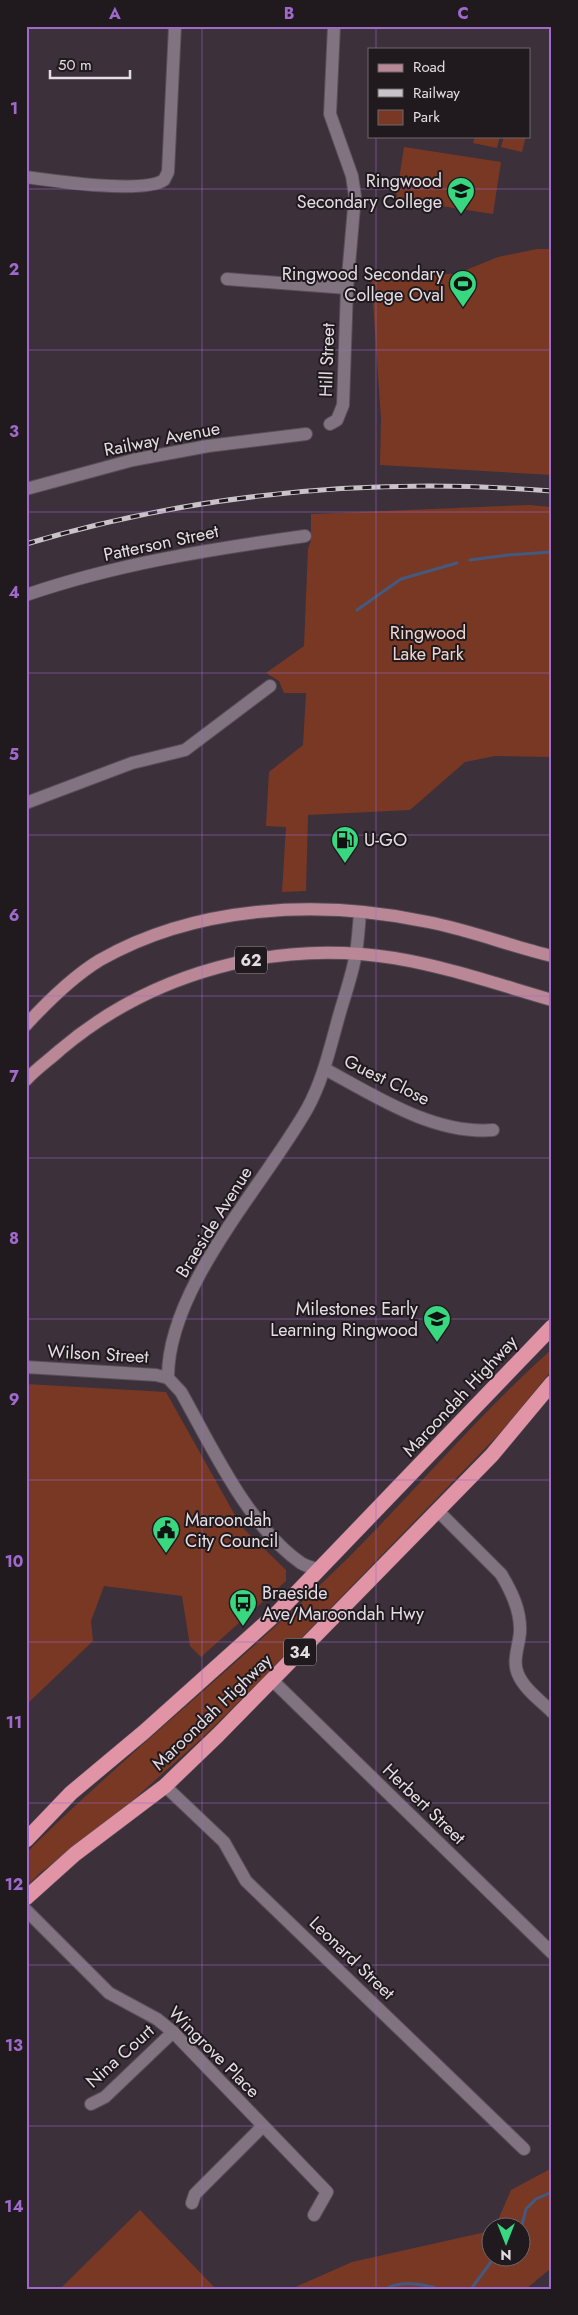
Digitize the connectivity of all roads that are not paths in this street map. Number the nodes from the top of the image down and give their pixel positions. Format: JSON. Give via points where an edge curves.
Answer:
{"nodes":[{"id":1,"x":175,"y":26,"type":"edge"},
{"id":2,"x":334,"y":26,"type":"edge"},
{"id":3,"x":26,"y":178,"type":"edge"},
{"id":4,"x":227,"y":280,"type":"dead end"},
{"id":5,"x":347,"y":288,"type":"junction"},
{"id":6,"x":330,"y":424,"type":"dead end"},
{"id":7,"x":306,"y":434,"type":"dead end"},
{"id":8,"x":26,"y":489,"type":"edge"},
{"id":9,"x":305,"y":536,"type":"dead end"},
{"id":10,"x":26,"y":595,"type":"edge"},
{"id":11,"x":270,"y":686,"type":"dead end"},
{"id":12,"x":26,"y":803,"type":"edge"},
{"id":13,"x":360,"y":912,"type":"junction"},
{"id":14,"x":356,"y":954,"type":"junction"},
{"id":15,"x":552,"y":956,"type":"edge"},
{"id":16,"x":552,"y":1000,"type":"edge"},
{"id":17,"x":26,"y":1025,"type":"edge"},
{"id":18,"x":325,"y":1069,"type":"junction"},
{"id":19,"x":26,"y":1080,"type":"edge"},
{"id":20,"x":493,"y":1130,"type":"dead end"},
{"id":21,"x":552,"y":1327,"type":"edge"},
{"id":22,"x":26,"y":1367,"type":"edge"},
{"id":23,"x":168,"y":1378,"type":"junction"},
{"id":24,"x":552,"y":1383,"type":"edge"},
{"id":25,"x":438,"y":1511,"type":"junction"},
{"id":26,"x":319,"y":1570,"type":"junction"},
{"id":27,"x":272,"y":1680,"type":"junction"},
{"id":28,"x":552,"y":1712,"type":"edge"},
{"id":29,"x":165,"y":1786,"type":"junction"},
{"id":30,"x":26,"y":1840,"type":"edge"},
{"id":31,"x":26,"y":1898,"type":"edge"},
{"id":32,"x":26,"y":1910,"type":"edge"},
{"id":33,"x":552,"y":1953,"type":"edge"},
{"id":34,"x":173,"y":2032,"type":"junction"},
{"id":35,"x":91,"y":2104,"type":"dead end"},
{"id":36,"x":263,"y":2126,"type":"junction"},
{"id":37,"x":524,"y":2149,"type":"dead end"},
{"id":38,"x":192,"y":2202,"type":"dead end"},
{"id":39,"x":314,"y":2215,"type":"dead end"}],
"edges":[{"from":1,"to":3,"type":"street","via":[[168,172],[160,182],[109,185]]},
{"from":2,"to":5,"type":"street","name":"Hill Street","via":[[330,114],[352,176],[355,196]]},
{"from":4,"to":5,"type":"street"},
{"from":5,"to":6,"type":"street","name":"Hill Street","via":[[343,405],[337,420]]},
{"from":7,"to":8,"type":"street","name":"Railway Avenue","via":[[208,446],[82,472]]},
{"from":9,"to":10,"type":"street","name":"Patterson Street","via":[[179,555],[60,583]]},
{"from":11,"to":12,"type":"street","via":[[185,750],[132,763]]},
{"from":13,"to":14,"type":"street","name":"Braeside Avenue"},
{"from":13,"to":15,"type":"main road","via":[[429,922]]},
{"from":13,"to":17,"type":"main road","via":[[265,912],[196,922],[137,942],[99,961],[53,996]]},
{"from":14,"to":16,"type":"main road","number":"62","via":[[439,968]]},
{"from":14,"to":18,"type":"street","name":"Braeside Avenue"},
{"from":14,"to":19,"type":"main road","number":"62","via":[[313,952],[253,960],[225,965],[163,986],[108,1014]]},
{"from":18,"to":20,"type":"street","name":"Guest Close","via":[[406,1112],[466,1130]]},
{"from":18,"to":23,"type":"street","name":"Braeside Avenue","via":[[307,1108],[203,1267],[169,1350]]},
{"from":21,"to":26,"type":"highway","name":"Maroondah Highway","number":"34"},
{"from":22,"to":23,"type":"street","name":"Wilson Street"},
{"from":23,"to":26,"type":"street","via":[[182,1392],[254,1516],[300,1562]]},
{"from":24,"to":25,"type":"highway","name":"Maroondah Highway","number":"34","via":[[492,1455]]},
{"from":25,"to":27,"type":"highway","name":"Maroondah Highway","number":"34"},
{"from":25,"to":28,"type":"street","via":[[501,1574],[508,1586],[520,1622],[515,1663],[517,1673],[527,1688]]},
{"from":26,"to":30,"type":"highway","name":"Maroondah Highway","number":"34","via":[[272,1618],[72,1793]]},
{"from":27,"to":29,"type":"highway","name":"Maroondah Highway","number":"34"},
{"from":27,"to":33,"type":"street","name":"Herbert Street"},
{"from":29,"to":31,"type":"highway","name":"Maroondah Highway","number":"34","via":[[75,1854]]},
{"from":29,"to":37,"type":"street","name":"Leonard Street","via":[[224,1842],[246,1881]]},
{"from":32,"to":34,"type":"street","name":"Wingrove Place","via":[[109,1993],[157,2018]]},
{"from":34,"to":35,"type":"street","name":"Nina Court","via":[[105,2098]]},
{"from":34,"to":36,"type":"street","name":"Wingrove Place"},
{"from":36,"to":38,"type":"street","via":[[195,2194]]},
{"from":36,"to":39,"type":"street","name":"Wingrove Place","via":[[327,2192]]}]}
